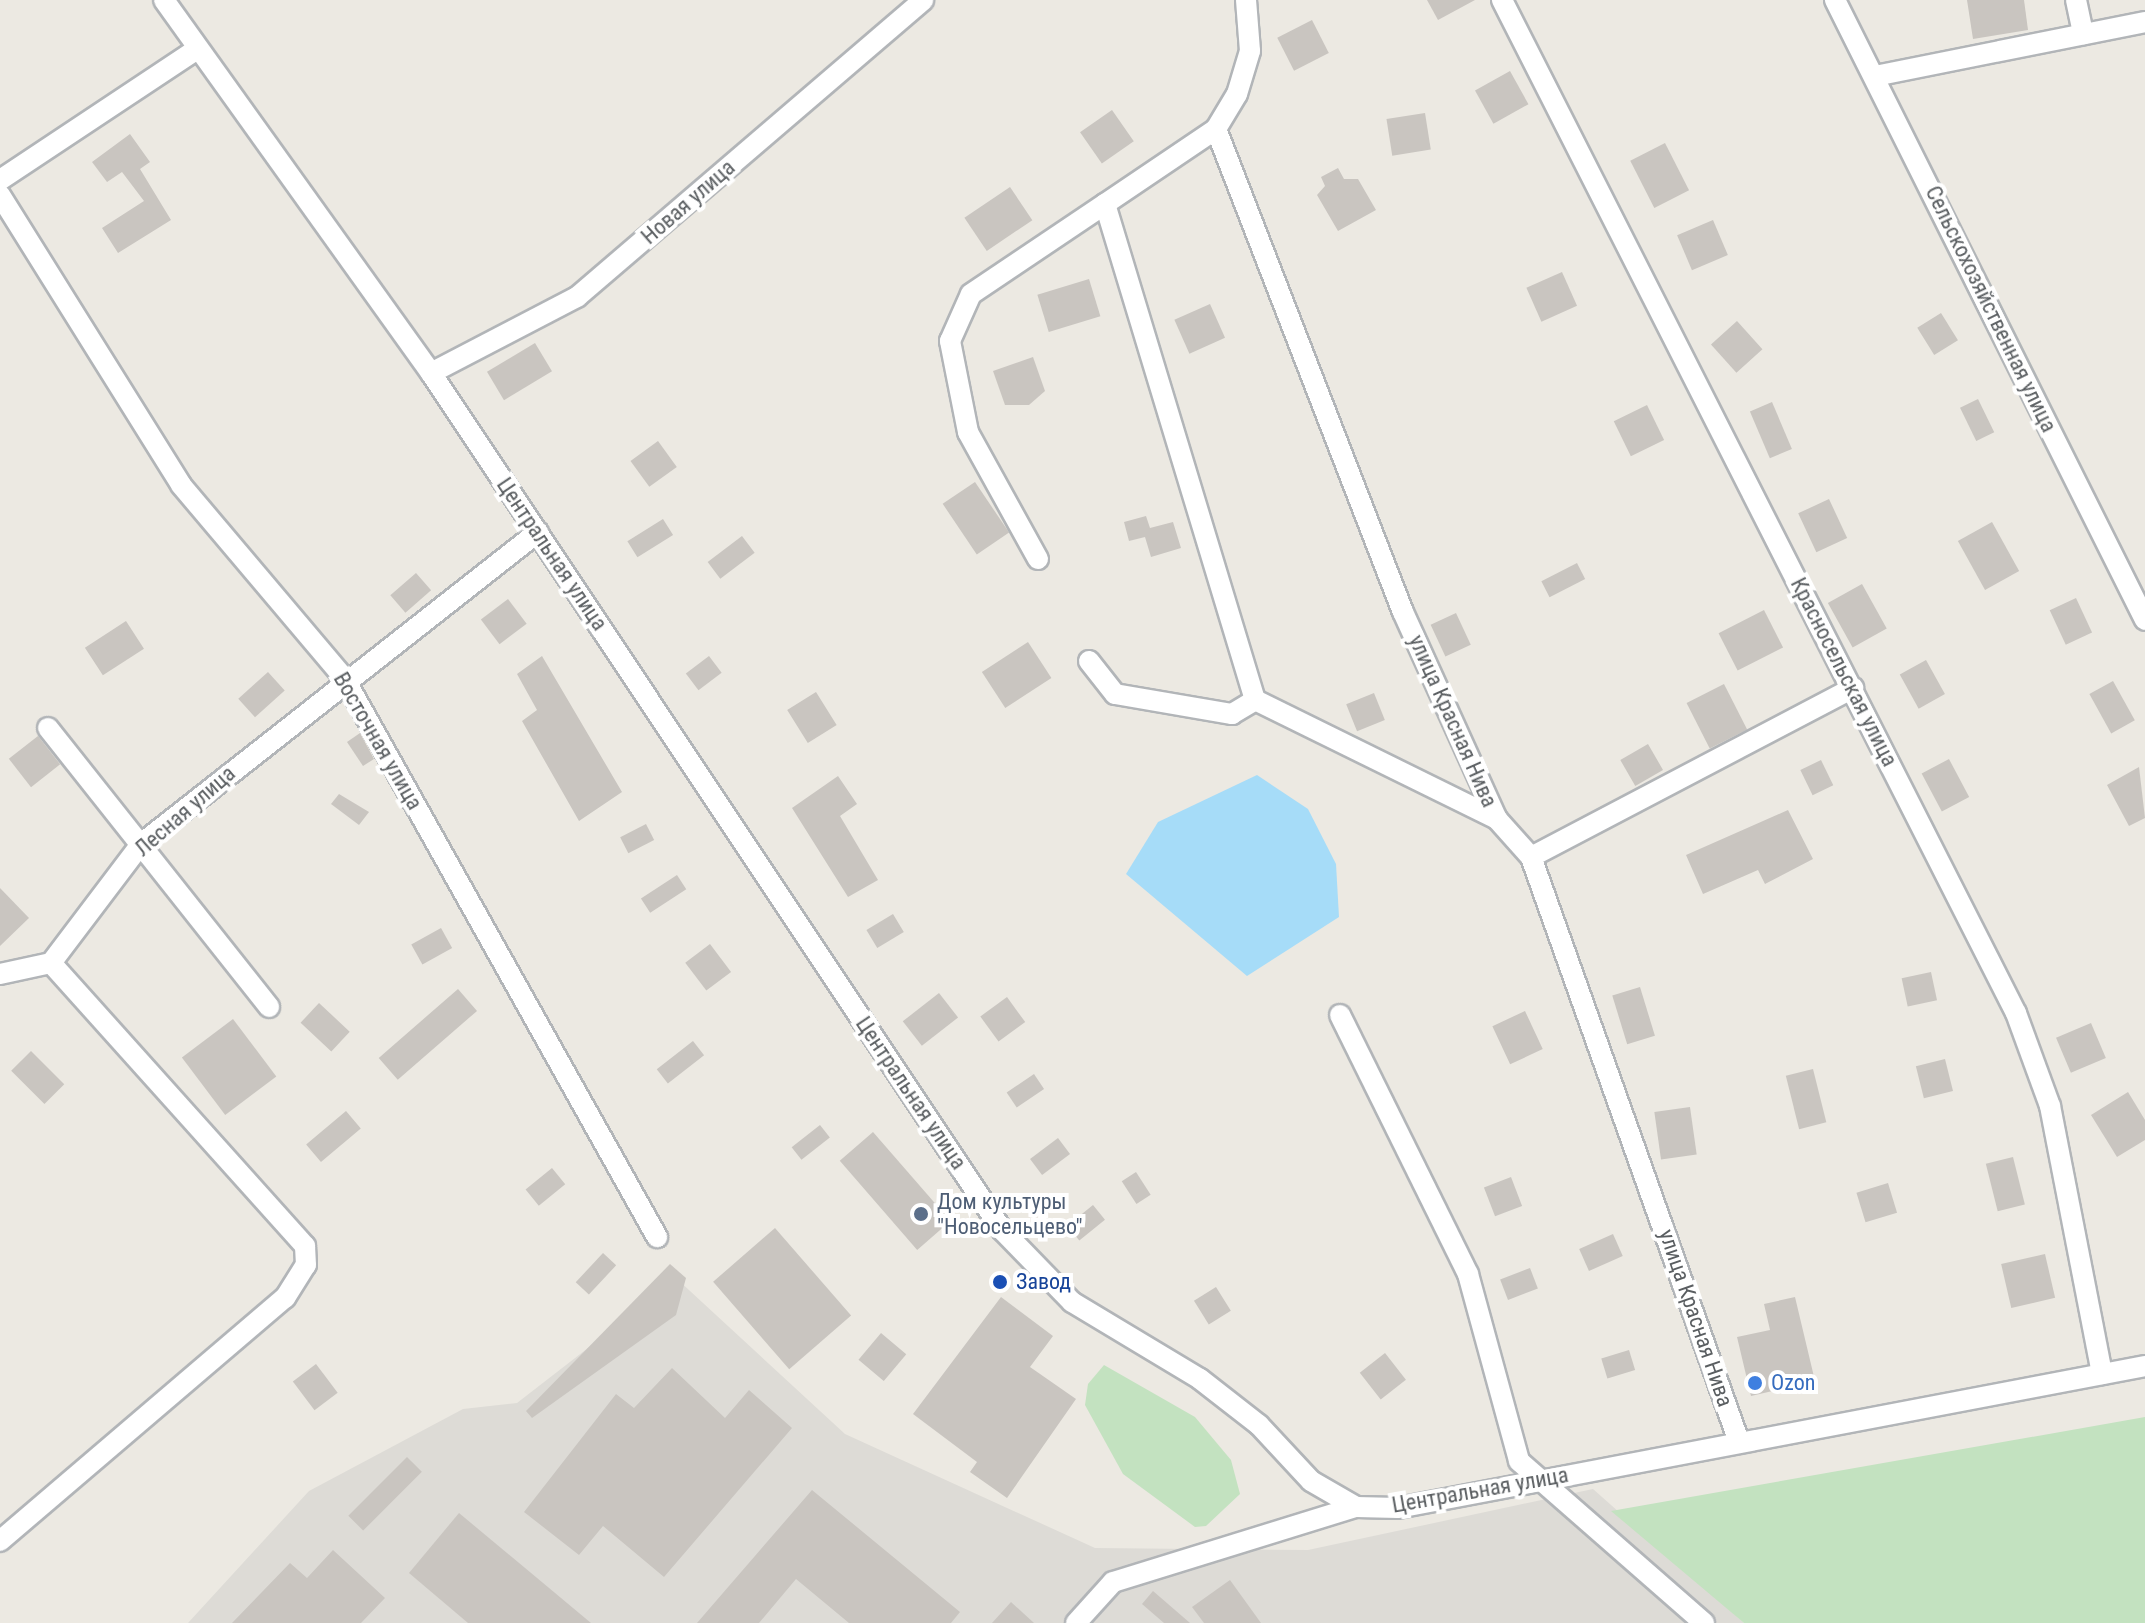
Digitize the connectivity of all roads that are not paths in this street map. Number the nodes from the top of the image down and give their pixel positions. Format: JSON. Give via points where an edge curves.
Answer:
{"nodes":[{"id":1,"x":164,"y":0,"type":"edge"},
{"id":2,"x":923,"y":0,"type":"edge"},
{"id":3,"x":1246,"y":0,"type":"edge"},
{"id":4,"x":1502,"y":0,"type":"edge"},
{"id":5,"x":1835,"y":0,"type":"edge"},
{"id":6,"x":2076,"y":0,"type":"edge"},
{"id":7,"x":2145,"y":22,"type":"edge"},
{"id":8,"x":2083,"y":34,"type":"junction"},
{"id":9,"x":197,"y":49,"type":"junction"},
{"id":10,"x":1875,"y":76,"type":"junction"},
{"id":11,"x":1216,"y":129,"type":"junction"},
{"id":12,"x":0,"y":180,"type":"edge"},
{"id":13,"x":0,"y":195,"type":"edge"},
{"id":14,"x":1105,"y":204,"type":"junction"},
{"id":15,"x":431,"y":373,"type":"junction"},
{"id":16,"x":538,"y":532,"type":"junction"},
{"id":17,"x":1038,"y":559,"type":"dead end"},
{"id":18,"x":2145,"y":620,"type":"edge"},
{"id":19,"x":1089,"y":661,"type":"dead end"},
{"id":20,"x":344,"y":678,"type":"junction"},
{"id":21,"x":1853,"y":688,"type":"junction"},
{"id":22,"x":1255,"y":700,"type":"junction"},
{"id":23,"x":48,"y":728,"type":"dead end"},
{"id":24,"x":1497,"y":819,"type":"junction"},
{"id":25,"x":141,"y":844,"type":"junction"},
{"id":26,"x":1531,"y":857,"type":"junction"},
{"id":27,"x":51,"y":963,"type":"junction"},
{"id":28,"x":0,"y":974,"type":"edge"},
{"id":29,"x":269,"y":1007,"type":"dead end"},
{"id":30,"x":1340,"y":1015,"type":"dead end"},
{"id":31,"x":657,"y":1237,"type":"dead end"},
{"id":32,"x":2145,"y":1366,"type":"edge"},
{"id":33,"x":2102,"y":1374,"type":"junction"},
{"id":34,"x":1738,"y":1439,"type":"junction"},
{"id":35,"x":1536,"y":1481,"type":"junction"},
{"id":36,"x":1356,"y":1507,"type":"junction"},
{"id":37,"x":0,"y":1541,"type":"edge"},
{"id":38,"x":1076,"y":1623,"type":"edge"},
{"id":39,"x":1704,"y":1623,"type":"edge"}],
"edges":[{"from":1,"to":9,"type":"street","name":"Центральная улица"},
{"from":2,"to":15,"type":"street","name":"Новая улица","via":[[577,297]]},
{"from":3,"to":11,"type":"street","via":[[1250,51],[1237,94]]},
{"from":4,"to":21,"type":"street","name":"Красносельская улица"},
{"from":5,"to":10,"type":"street","name":"Сельскохозяйственная улица"},
{"from":6,"to":8,"type":"street"},
{"from":7,"to":8,"type":"street"},
{"from":8,"to":10,"type":"street"},
{"from":9,"to":12,"type":"street"},
{"from":9,"to":15,"type":"street","name":"Центральная улица"},
{"from":10,"to":18,"type":"street","name":"Сельскохозяйственная улица"},
{"from":11,"to":14,"type":"street"},
{"from":11,"to":24,"type":"street","name":"улица Красная Нива","via":[[1403,612]]},
{"from":13,"to":20,"type":"street","name":"Восточная улица","via":[[181,485]]},
{"from":14,"to":17,"type":"street","via":[[971,294],[950,341],[968,432]]},
{"from":14,"to":22,"type":"street"},
{"from":15,"to":16,"type":"street","name":"Центральная улица"},
{"from":16,"to":20,"type":"street","name":"Лесная улица"},
{"from":16,"to":36,"type":"street","name":"Центральная улица","via":[[1035,1270],[1072,1302],[1200,1379],[1259,1425],[1311,1481]]},
{"from":19,"to":22,"type":"street","via":[[1115,694],[1232,714]]},
{"from":20,"to":25,"type":"street","name":"Лесная улица"},
{"from":20,"to":31,"type":"street","name":"Восточная улица"},
{"from":21,"to":26,"type":"street"},
{"from":21,"to":33,"type":"street","name":"Красносельская улица","via":[[2016,1013],[2045,1092]]},
{"from":22,"to":24,"type":"street"},
{"from":23,"to":25,"type":"street"},
{"from":24,"to":26,"type":"street","name":"улица Красная Нива"},
{"from":25,"to":27,"type":"street","name":"Лесная улица"},
{"from":25,"to":29,"type":"street"},
{"from":26,"to":34,"type":"street","name":"улица Красная Нива"},
{"from":27,"to":28,"type":"street"},
{"from":27,"to":37,"type":"street","via":[[305,1246],[306,1265],[285,1298]]},
{"from":30,"to":35,"type":"street","via":[[1468,1274],[1519,1461]]},
{"from":32,"to":33,"type":"street","name":"Центральная улица"},
{"from":33,"to":34,"type":"street","name":"Центральная улица"},
{"from":34,"to":35,"type":"street","name":"Центральная улица"},
{"from":35,"to":36,"type":"street","name":"Центральная улица","via":[[1398,1508]]},
{"from":35,"to":39,"type":"street"},
{"from":36,"to":38,"type":"street","via":[[1113,1582]]}]}
